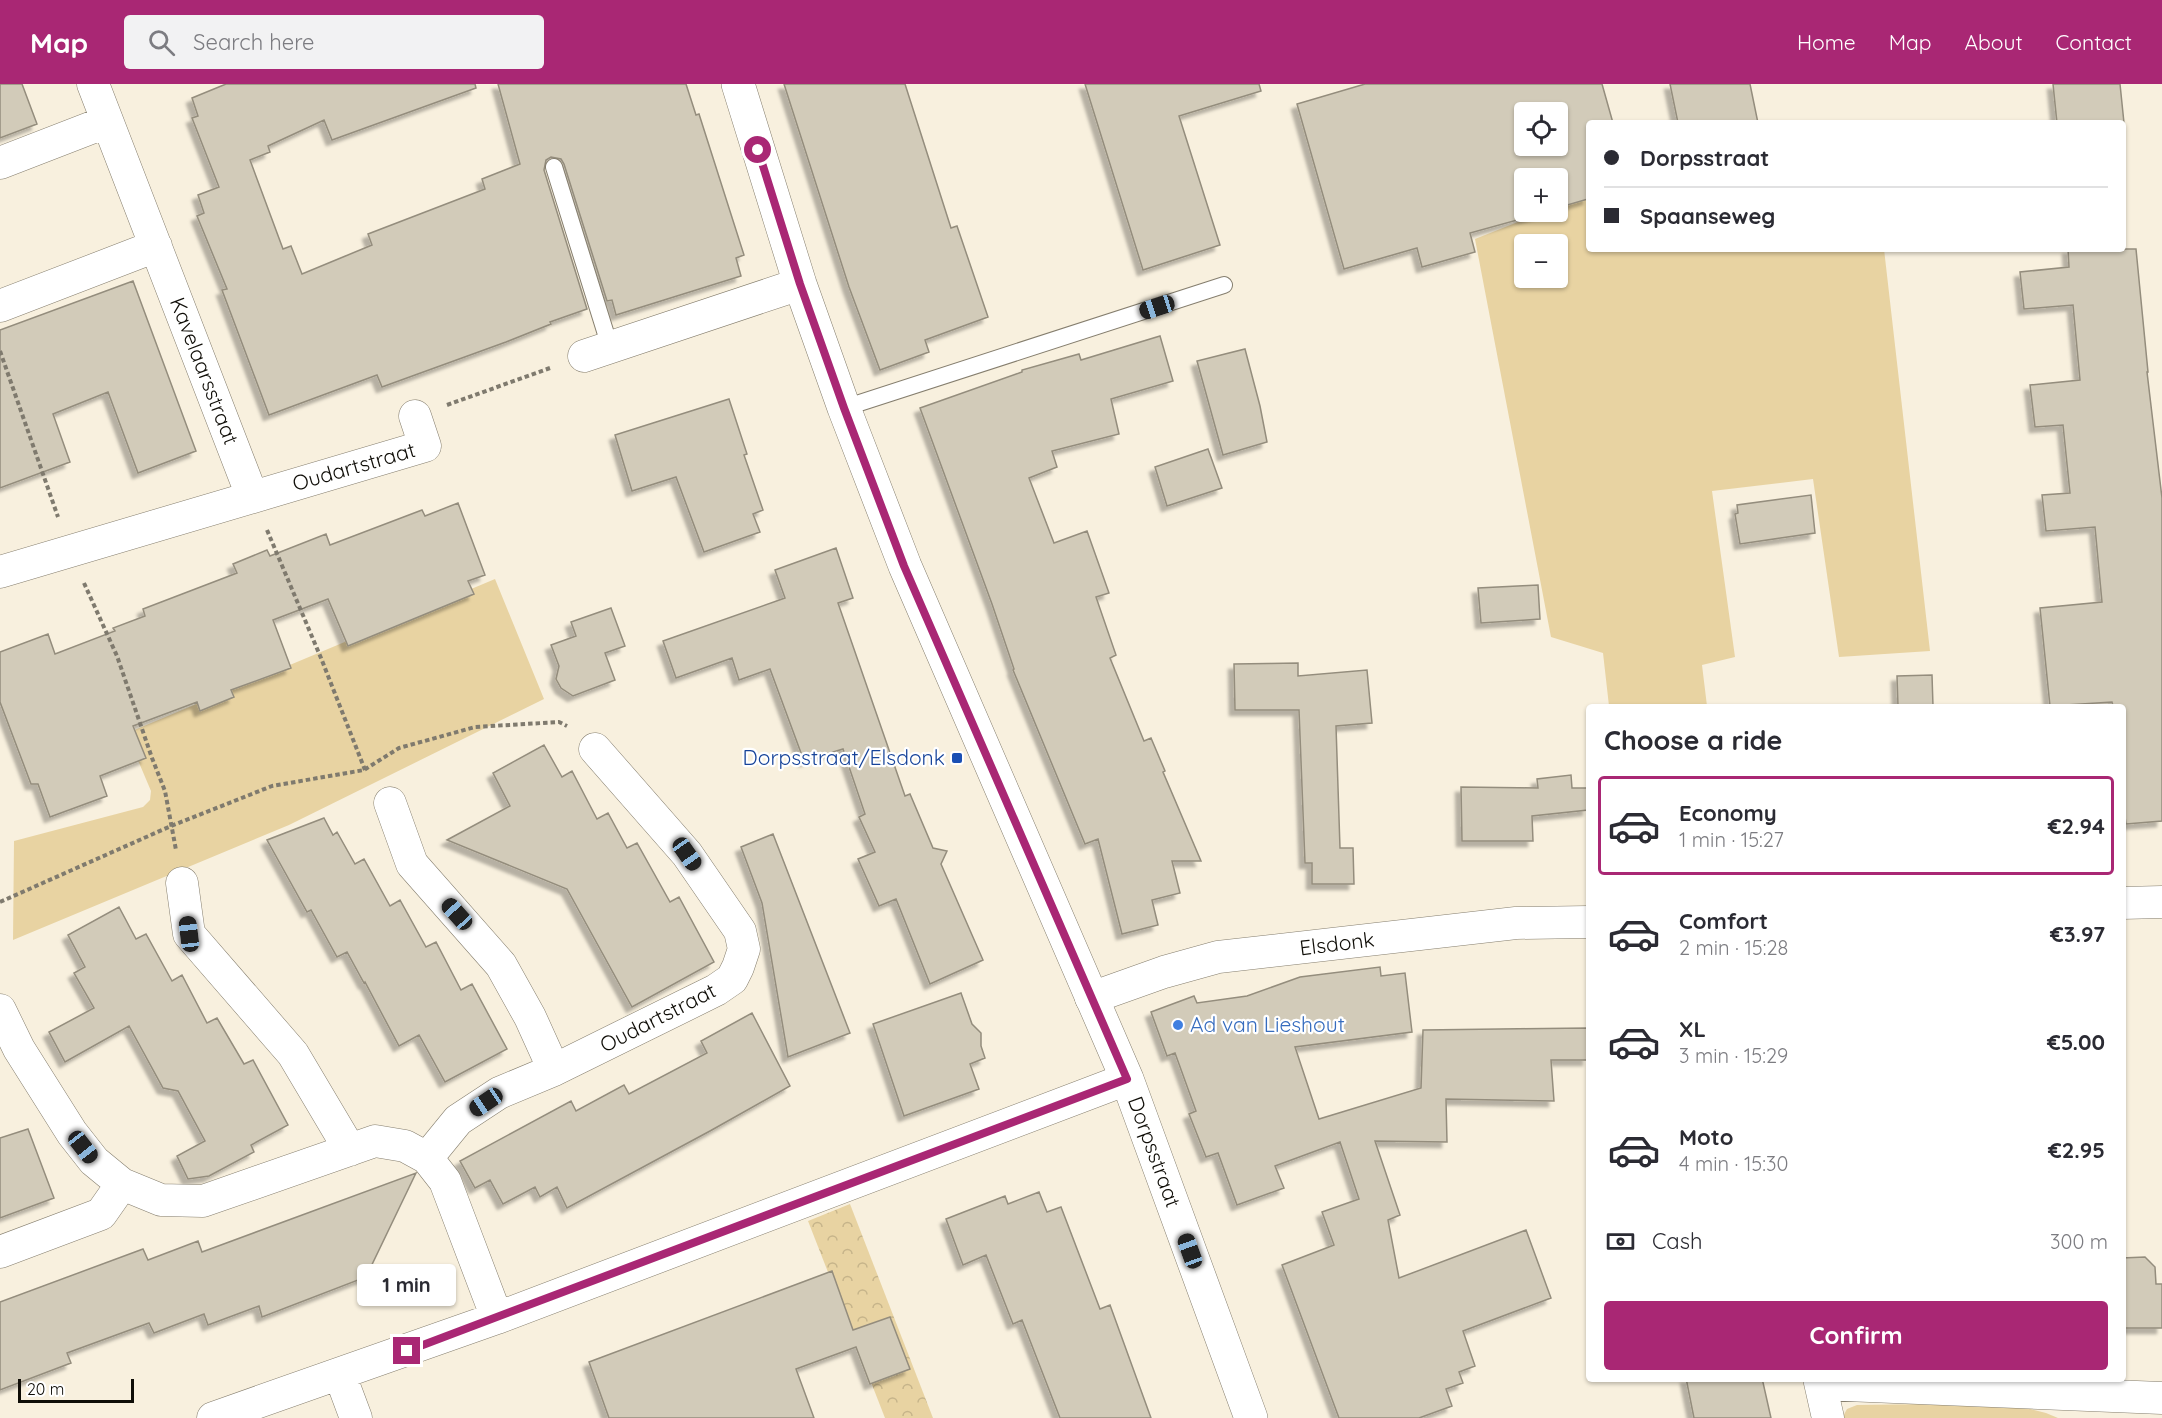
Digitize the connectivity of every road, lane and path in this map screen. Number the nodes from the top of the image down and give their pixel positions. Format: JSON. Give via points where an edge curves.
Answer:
{"nodes":[{"id":1,"x":93,"y":84,"type":"edge"},
{"id":2,"x":738,"y":84,"type":"edge"},
{"id":3,"x":106,"y":122,"type":"junction"},
{"id":4,"x":0,"y":163,"type":"edge"},
{"id":5,"x":554,"y":167,"type":"dead end"},
{"id":6,"x":156,"y":246,"type":"junction"},
{"id":7,"x":800,"y":284,"type":"junction"},
{"id":8,"x":1224,"y":285,"type":"dead end"},
{"id":9,"x":0,"y":306,"type":"edge"},
{"id":10,"x":0,"y":351,"type":"edge"},
{"id":11,"x":597,"y":352,"type":"junction"},
{"id":12,"x":844,"y":408,"type":"junction"},
{"id":13,"x":415,"y":416,"type":"joint"},
{"id":14,"x":252,"y":496,"type":"junction"},
{"id":15,"x":70,"y":550,"type":"junction"},
{"id":16,"x":0,"y":572,"type":"edge"},
{"id":17,"x":595,"y":749,"type":"joint"},
{"id":18,"x":364,"y":770,"type":"junction"},
{"id":19,"x":390,"y":803,"type":"joint"},
{"id":20,"x":171,"y":826,"type":"junction"},
{"id":21,"x":182,"y":883,"type":"joint"},
{"id":22,"x":0,"y":902,"type":"edge"},
{"id":23,"x":2162,"y":902,"type":"edge"},
{"id":24,"x":2126,"y":903,"type":"edge"},
{"id":25,"x":1586,"y":922,"type":"edge"},
{"id":26,"x":1091,"y":998,"type":"junction"},
{"id":27,"x":0,"y":1010,"type":"edge"},
{"id":28,"x":554,"y":1070,"type":"junction"},
{"id":29,"x":1127,"y":1079,"type":"junction"},
{"id":30,"x":350,"y":1150,"type":"junction"},
{"id":31,"x":427,"y":1158,"type":"junction"},
{"id":32,"x":122,"y":1184,"type":"junction"},
{"id":33,"x":0,"y":1252,"type":"edge"},
{"id":34,"x":497,"y":1318,"type":"junction"},
{"id":35,"x":340,"y":1375,"type":"junction"},
{"id":36,"x":1820,"y":1382,"type":"edge"},
{"id":37,"x":1830,"y":1382,"type":"edge"},
{"id":38,"x":2162,"y":1398,"type":"edge"},
{"id":39,"x":2082,"y":1406,"type":"edge"},
{"id":40,"x":213,"y":1418,"type":"edge"},
{"id":41,"x":356,"y":1418,"type":"edge"},
{"id":42,"x":1251,"y":1418,"type":"edge"},
{"id":43,"x":1828,"y":1418,"type":"edge"}],
"edges":[{"from":1,"to":3,"type":"street","name":"Kavelaarsstraat"},
{"from":2,"to":7,"type":"street","name":"Dorpsstraat"},
{"from":3,"to":4,"type":"street"},
{"from":3,"to":6,"type":"street","name":"Kavelaarsstraat"},
{"from":5,"to":11,"type":"lane"},
{"from":6,"to":9,"type":"street"},
{"from":6,"to":14,"type":"street","name":"Kavelaarsstraat"},
{"from":7,"to":11,"type":"street"},
{"from":7,"to":12,"type":"street","name":"Dorpsstraat"},
{"from":8,"to":12,"type":"lane"},
{"from":10,"to":15,"type":"path"},
{"from":11,"to":13,"type":"path","name":"Oudartstraat"},
{"from":12,"to":26,"type":"street","name":"Dorpsstraat","via":[[904,566]]},
{"from":13,"to":14,"type":"street","name":"Oudartstraat","via":[[425,446]]},
{"from":14,"to":15,"type":"street","name":"Oudartstraat"},
{"from":14,"to":18,"type":"path"},
{"from":15,"to":16,"type":"street","name":"Oudartstraat"},
{"from":15,"to":20,"type":"path","via":[[117,656],[165,791]]},
{"from":17,"to":18,"type":"path","via":[[559,722],[475,727],[399,748]]},
{"from":17,"to":28,"type":"street","name":"Oudartstraat","via":[[687,854],[740,931],[744,949],[732,979],[716,990]]},
{"from":18,"to":19,"type":"path"},
{"from":18,"to":20,"type":"path","via":[[272,786]]},
{"from":19,"to":28,"type":"street","via":[[412,864],[501,965]]},
{"from":20,"to":21,"type":"path"},
{"from":20,"to":22,"type":"path"},
{"from":21,"to":30,"type":"street","via":[[189,934],[293,1054]]},
{"from":23,"to":24,"type":"street"},
{"from":25,"to":26,"type":"street","name":"Elsdonk","via":[[1516,923],[1218,957]]},
{"from":26,"to":29,"type":"street","name":"Dorpsstraat"},
{"from":27,"to":32,"type":"street","via":[[72,1133],[94,1161]]},
{"from":28,"to":31,"type":"street","name":"Oudartstraat","via":[[499,1093],[458,1120]]},
{"from":29,"to":34,"type":"street"},
{"from":29,"to":42,"type":"street","name":"Dorpsstraat"},
{"from":30,"to":31,"type":"street","via":[[375,1141],[405,1146]]},
{"from":30,"to":32,"type":"street","via":[[203,1201],[160,1200]]},
{"from":31,"to":34,"type":"street","via":[[445,1180]]},
{"from":32,"to":33,"type":"street","via":[[101,1214]]},
{"from":34,"to":35,"type":"street"},
{"from":35,"to":40,"type":"street"},
{"from":35,"to":41,"type":"street"},
{"from":36,"to":43,"type":"street"},
{"from":37,"to":39,"type":"street"},
{"from":38,"to":39,"type":"street"}]}
